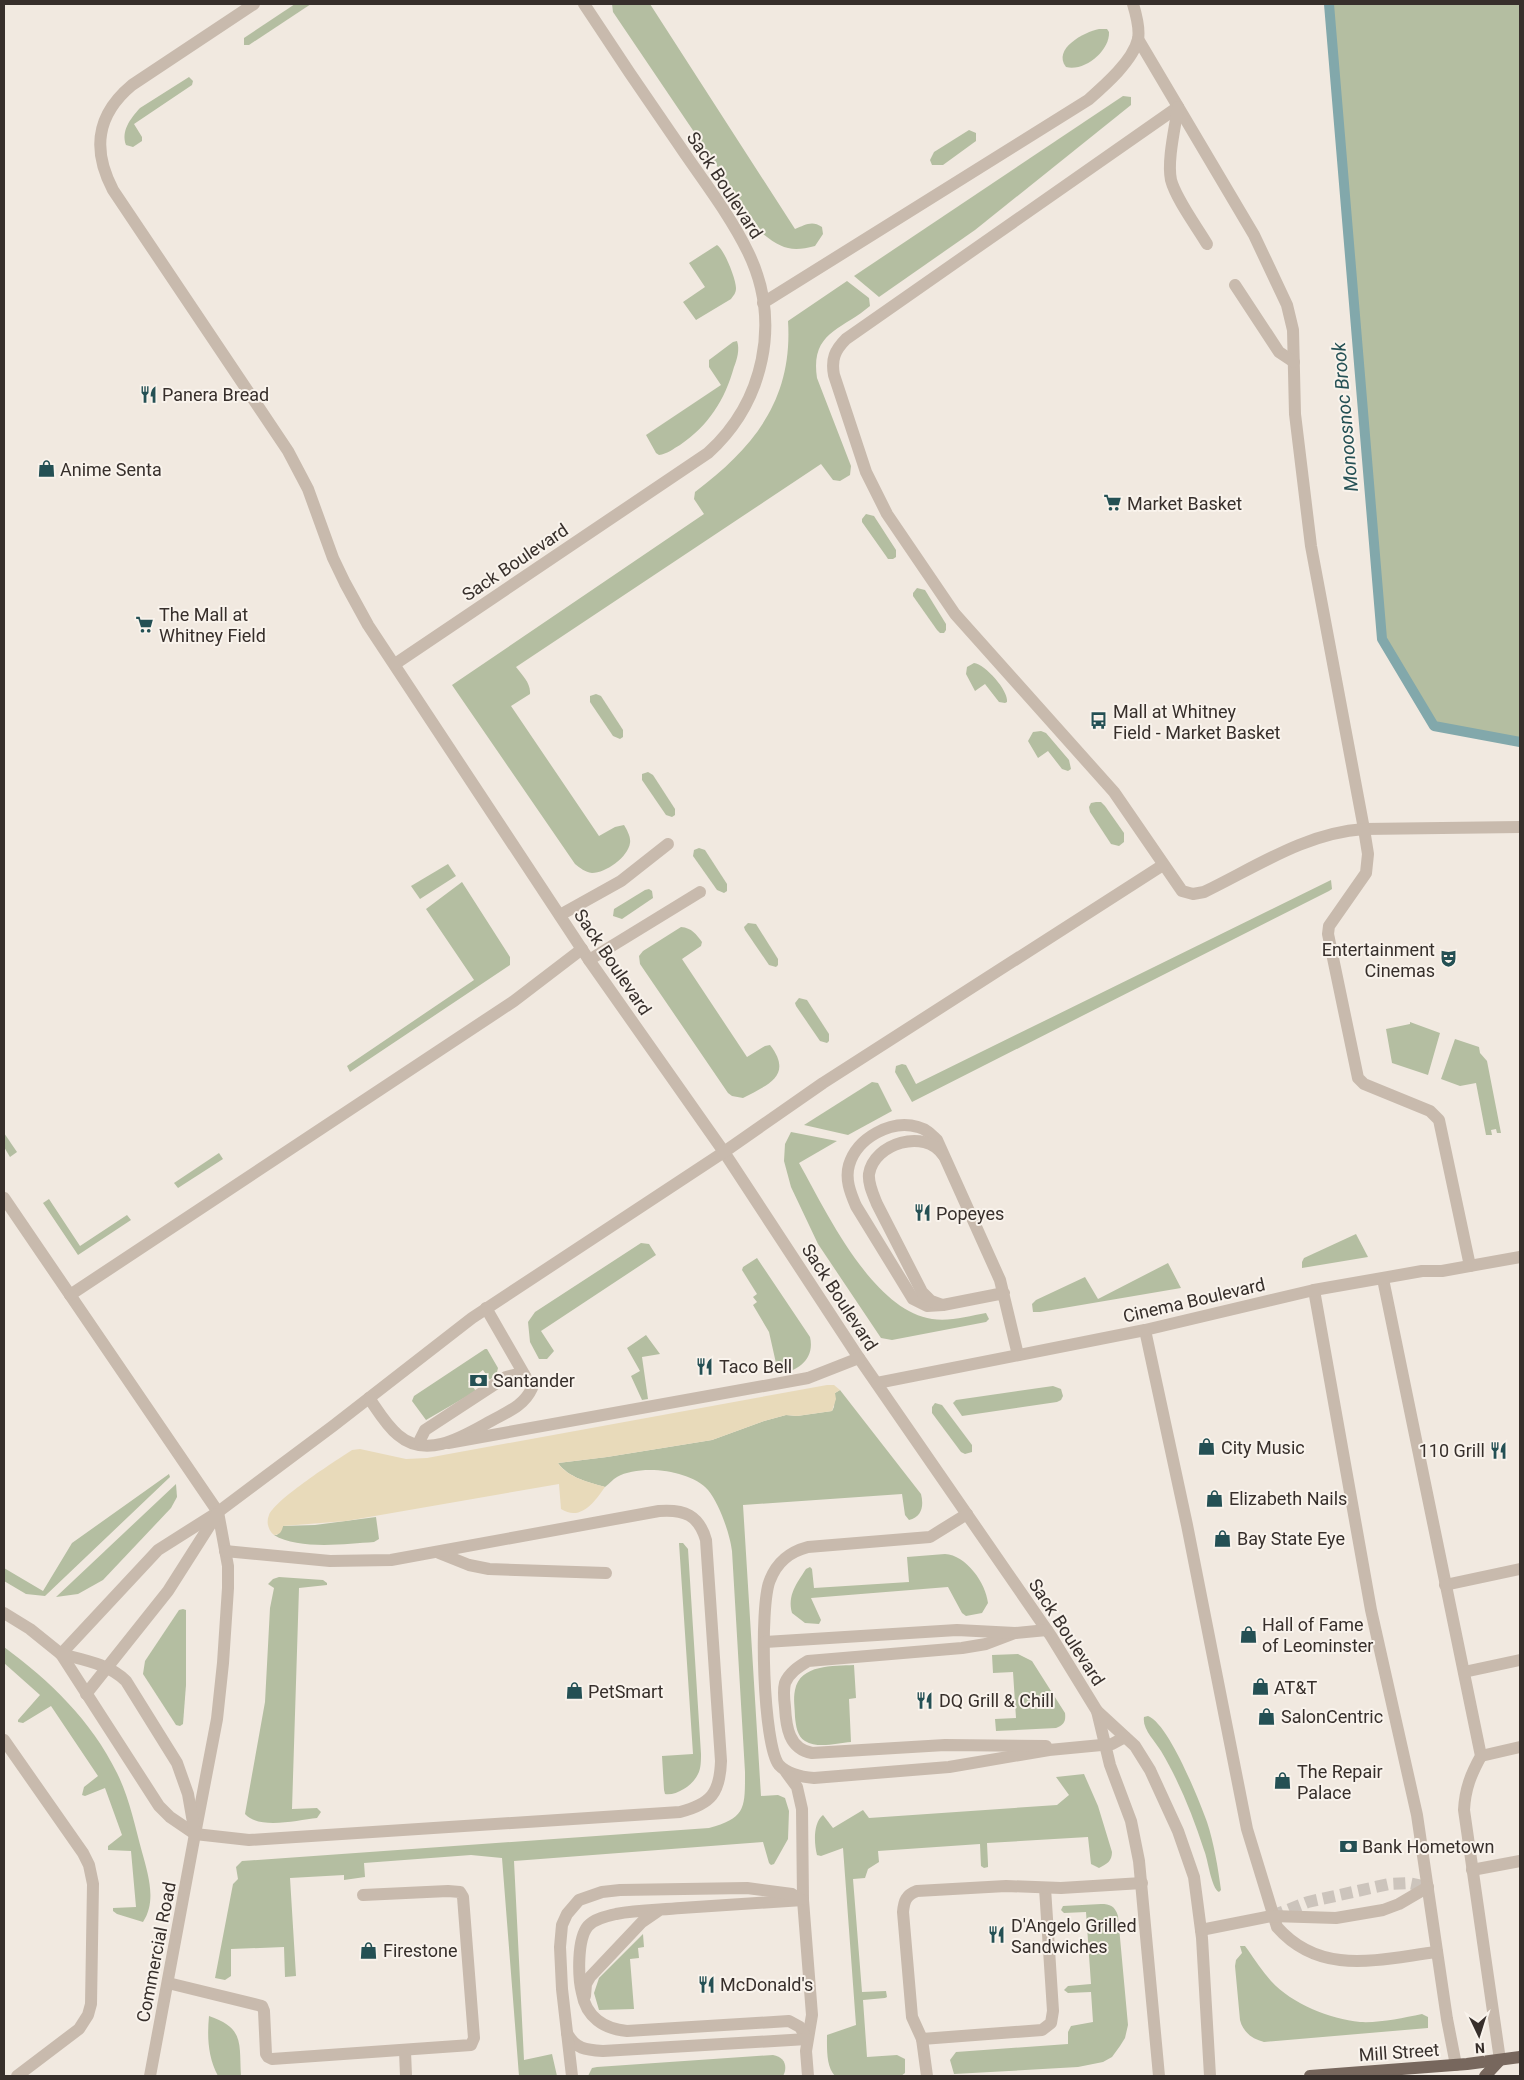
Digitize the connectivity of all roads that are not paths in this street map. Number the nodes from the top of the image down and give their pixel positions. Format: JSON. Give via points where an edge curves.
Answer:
{"nodes":[{"id":1,"x":254,"y":4,"type":"edge"},
{"id":2,"x":584,"y":4,"type":"edge"},
{"id":3,"x":1133,"y":4,"type":"edge"},
{"id":4,"x":1138,"y":39,"type":"junction"},
{"id":5,"x":1178,"y":107,"type":"junction"},
{"id":6,"x":1207,"y":244,"type":"dead end"},
{"id":7,"x":1235,"y":285,"type":"dead end"},
{"id":8,"x":763,"y":303,"type":"junction"},
{"id":9,"x":1294,"y":362,"type":"junction"},
{"id":10,"x":395,"y":664,"type":"junction"},
{"id":11,"x":1520,"y":827,"type":"edge"},
{"id":12,"x":1364,"y":829,"type":"junction"},
{"id":13,"x":668,"y":844,"type":"dead end"},
{"id":14,"x":1163,"y":865,"type":"junction"},
{"id":15,"x":700,"y":892,"type":"dead end"},
{"id":16,"x":560,"y":915,"type":"junction"},
{"id":17,"x":582,"y":949,"type":"junction"},
{"id":18,"x":589,"y":960,"type":"junction"},
{"id":19,"x":724,"y":1152,"type":"junction"},
{"id":20,"x":950,"y":1166,"type":"junction"},
{"id":21,"x":4,"y":1198,"type":"edge"},
{"id":22,"x":1520,"y":1257,"type":"edge"},
{"id":23,"x":1470,"y":1266,"type":"junction"},
{"id":24,"x":1383,"y":1279,"type":"junction"},
{"id":25,"x":1314,"y":1290,"type":"junction"},
{"id":26,"x":1004,"y":1293,"type":"junction"},
{"id":27,"x":70,"y":1295,"type":"junction"},
{"id":28,"x":943,"y":1305,"type":"junction"},
{"id":29,"x":486,"y":1308,"type":"junction"},
{"id":30,"x":1146,"y":1330,"type":"junction"},
{"id":31,"x":1018,"y":1355,"type":"junction"},
{"id":32,"x":859,"y":1358,"type":"junction"},
{"id":33,"x":525,"y":1376,"type":"junction"},
{"id":34,"x":877,"y":1384,"type":"junction"},
{"id":35,"x":369,"y":1398,"type":"junction"},
{"id":36,"x":448,"y":1443,"type":"junction"},
{"id":37,"x":422,"y":1444,"type":"junction"},
{"id":38,"x":218,"y":1512,"type":"junction"},
{"id":39,"x":967,"y":1514,"type":"junction"},
{"id":40,"x":225,"y":1552,"type":"junction"},
{"id":41,"x":438,"y":1552,"type":"junction"},
{"id":42,"x":1520,"y":1569,"type":"edge"},
{"id":43,"x":606,"y":1573,"type":"dead end"},
{"id":44,"x":1445,"y":1585,"type":"junction"},
{"id":45,"x":4,"y":1613,"type":"edge"},
{"id":46,"x":1047,"y":1630,"type":"junction"},
{"id":47,"x":1015,"y":1633,"type":"junction"},
{"id":48,"x":765,"y":1642,"type":"junction"},
{"id":49,"x":61,"y":1654,"type":"junction"},
{"id":50,"x":1520,"y":1660,"type":"edge"},
{"id":51,"x":107,"y":1667,"type":"junction"},
{"id":52,"x":1464,"y":1672,"type":"junction"},
{"id":53,"x":86,"y":1694,"type":"junction"},
{"id":54,"x":1097,"y":1711,"type":"junction"},
{"id":55,"x":1125,"y":1737,"type":"junction"},
{"id":56,"x":4,"y":1740,"type":"edge"},
{"id":57,"x":1104,"y":1745,"type":"junction"},
{"id":58,"x":1520,"y":1747,"type":"edge"},
{"id":59,"x":1066,"y":1748,"type":"junction"},
{"id":60,"x":1481,"y":1756,"type":"junction"},
{"id":61,"x":784,"y":1770,"type":"junction"},
{"id":62,"x":195,"y":1834,"type":"junction"},
{"id":63,"x":1520,"y":1861,"type":"edge"},
{"id":64,"x":1472,"y":1870,"type":"junction"},
{"id":65,"x":1142,"y":1883,"type":"junction"},
{"id":66,"x":1428,"y":1887,"type":"junction"},
{"id":67,"x":1044,"y":1888,"type":"junction"},
{"id":68,"x":363,"y":1895,"type":"dead end"},
{"id":69,"x":803,"y":1900,"type":"junction"},
{"id":70,"x":662,"y":1910,"type":"junction"},
{"id":71,"x":1272,"y":1916,"type":"junction"},
{"id":72,"x":1201,"y":1930,"type":"junction"},
{"id":73,"x":1437,"y":1952,"type":"junction"},
{"id":74,"x":168,"y":1983,"type":"junction"},
{"id":75,"x":585,"y":2004,"type":"junction"},
{"id":76,"x":566,"y":2030,"type":"junction"},
{"id":77,"x":807,"y":2039,"type":"junction"},
{"id":78,"x":922,"y":2039,"type":"junction"},
{"id":79,"x":405,"y":2051,"type":"junction"},
{"id":80,"x":1520,"y":2057,"type":"edge"},
{"id":81,"x":1500,"y":2060,"type":"junction"},
{"id":82,"x":1456,"y":2065,"type":"junction"},
{"id":83,"x":17,"y":2076,"type":"edge"},
{"id":84,"x":150,"y":2076,"type":"edge"},
{"id":85,"x":406,"y":2076,"type":"edge"},
{"id":86,"x":572,"y":2076,"type":"edge"},
{"id":87,"x":808,"y":2076,"type":"edge"},
{"id":88,"x":927,"y":2076,"type":"edge"},
{"id":89,"x":1159,"y":2076,"type":"edge"},
{"id":90,"x":1210,"y":2076,"type":"edge"},
{"id":91,"x":1310,"y":2076,"type":"edge"},
{"id":92,"x":1485,"y":2076,"type":"edge"}],
"edges":[{"from":1,"to":10,"type":"street","via":[[123,92],[102,128],[101,160],[113,190],[288,451],[308,489],[345,584]]},
{"from":2,"to":8,"type":"street","name":"Sack Boulevard","via":[[740,235],[750,255]]},
{"from":3,"to":4,"type":"street"},
{"from":4,"to":5,"type":"street"},
{"from":4,"to":8,"type":"street","via":[[1112,80],[1088,100]]},
{"from":5,"to":6,"type":"street","via":[[1171,180]]},
{"from":5,"to":9,"type":"street","via":[[1254,235],[1273,274],[1287,305],[1293,330]]},
{"from":5,"to":14,"type":"street","via":[[846,339],[832,358],[866,472],[887,514],[955,614],[1114,792]]},
{"from":7,"to":9,"type":"street","via":[[1279,352]]},
{"from":8,"to":10,"type":"street","name":"Sack Boulevard","via":[[764,348],[756,382],[741,415],[721,441],[685,469]]},
{"from":9,"to":12,"type":"street","via":[[1295,414],[1311,546]]},
{"from":10,"to":16,"type":"street","name":"Sack Boulevard"},
{"from":11,"to":12,"type":"street"},
{"from":12,"to":14,"type":"street","via":[[1305,841],[1204,892],[1193,894],[1182,891]]},
{"from":12,"to":23,"type":"street","via":[[1368,854],[1366,873],[1329,926],[1328,934],[1358,1078],[1364,1084],[1430,1111],[1439,1120]]},
{"from":13,"to":16,"type":"street","via":[[621,881]]},
{"from":14,"to":19,"type":"street","via":[[823,1083]]},
{"from":15,"to":18,"type":"street"},
{"from":16,"to":17,"type":"street","name":"Sack Boulevard"},
{"from":17,"to":18,"type":"street","name":"Sack Boulevard"},
{"from":17,"to":27,"type":"street","via":[[514,1001]]},
{"from":18,"to":19,"type":"street","name":"Sack Boulevard"},
{"from":19,"to":29,"type":"street"},
{"from":19,"to":32,"type":"street","name":"Sack Boulevard"},
{"from":20,"to":26,"type":"street"},
{"from":20,"to":28,"type":"street","via":[[932,1146],[905,1142],[877,1156],[869,1175],[877,1204],[922,1292],[931,1301]]},
{"from":20,"to":28,"type":"street","via":[[937,1140],[928,1131],[904,1126],[866,1139],[858,1147],[849,1166],[848,1179],[856,1206],[913,1299],[927,1306]]},
{"from":21,"to":27,"type":"street"},
{"from":22,"to":23,"type":"street","name":"Cinema Boulevard"},
{"from":23,"to":24,"type":"street","name":"Cinema Boulevard"},
{"from":24,"to":25,"type":"street","name":"Cinema Boulevard"},
{"from":24,"to":44,"type":"street"},
{"from":25,"to":30,"type":"street","name":"Cinema Boulevard"},
{"from":25,"to":66,"type":"street","via":[[1371,1610],[1418,1815]]},
{"from":26,"to":28,"type":"street"},
{"from":26,"to":31,"type":"street"},
{"from":27,"to":38,"type":"street"},
{"from":29,"to":33,"type":"street"},
{"from":29,"to":35,"type":"street"},
{"from":30,"to":31,"type":"street","name":"Cinema Boulevard"},
{"from":30,"to":71,"type":"street","via":[[1247,1829]]},
{"from":31,"to":34,"type":"street","name":"Cinema Boulevard"},
{"from":32,"to":34,"type":"street","name":"Sack Boulevard"},
{"from":32,"to":36,"type":"street","via":[[808,1378]]},
{"from":33,"to":36,"type":"street","via":[[532,1388],[526,1400]]},
{"from":33,"to":37,"type":"street","via":[[506,1377],[425,1430],[420,1440]]},
{"from":34,"to":39,"type":"street","name":"Sack Boulevard"},
{"from":35,"to":37,"type":"street","via":[[398,1436]]},
{"from":35,"to":38,"type":"street"},
{"from":36,"to":37,"type":"street"},
{"from":38,"to":40,"type":"street"},
{"from":38,"to":49,"type":"street","via":[[153,1554]]},
{"from":38,"to":51,"type":"street","via":[[171,1587]]},
{"from":39,"to":46,"type":"street","name":"Sack Boulevard"},
{"from":39,"to":48,"type":"street","via":[[930,1537],[808,1547],[790,1553],[776,1568],[767,1588],[764,1601]]},
{"from":40,"to":41,"type":"street","via":[[330,1561],[392,1560]]},
{"from":40,"to":62,"type":"street","via":[[228,1588],[223,1663],[217,1719]]},
{"from":41,"to":43,"type":"street","via":[[469,1565],[489,1569]]},
{"from":41,"to":62,"type":"street","via":[[659,1511],[687,1513],[697,1521],[706,1540],[721,1761],[718,1786],[710,1799],[701,1806],[680,1812],[249,1840]]},
{"from":42,"to":44,"type":"street"},
{"from":44,"to":52,"type":"street"},
{"from":45,"to":49,"type":"street","name":"Commercial Road"},
{"from":46,"to":47,"type":"street"},
{"from":46,"to":54,"type":"street","name":"Sack Boulevard"},
{"from":47,"to":48,"type":"street","via":[[958,1630]]},
{"from":47,"to":59,"type":"street","via":[[986,1644],[962,1648],[808,1661],[797,1667],[786,1683],[784,1700],[789,1734],[799,1748],[820,1753],[967,1744]]},
{"from":48,"to":61,"type":"street","via":[[770,1740],[773,1755]]},
{"from":49,"to":51,"type":"street","name":"Commercial Road"},
{"from":49,"to":53,"type":"street","name":"Commercial Road"},
{"from":50,"to":52,"type":"street"},
{"from":51,"to":53,"type":"street"},
{"from":51,"to":62,"type":"street","name":"Commercial Road","via":[[118,1673],[134,1692],[177,1763],[188,1794]]},
{"from":52,"to":60,"type":"street"},
{"from":53,"to":62,"type":"street","name":"Commercial Road","via":[[159,1806]]},
{"from":54,"to":55,"type":"street"},
{"from":54,"to":57,"type":"street","name":"Sack Boulevard"},
{"from":55,"to":57,"type":"street"},
{"from":55,"to":72,"type":"street","via":[[1135,1746],[1150,1770],[1178,1830],[1194,1877]]},
{"from":56,"to":83,"type":"street","via":[[82,1853],[89,1865],[93,1884],[91,2004],[88,2016],[79,2029]]},
{"from":57,"to":59,"type":"street"},
{"from":57,"to":65,"type":"street","name":"Sack Boulevard","via":[[1131,1821]]},
{"from":58,"to":60,"type":"street"},
{"from":59,"to":61,"type":"street","via":[[949,1767],[814,1778]]},
{"from":60,"to":64,"type":"street","via":[[1465,1791],[1464,1810]]},
{"from":61,"to":69,"type":"street","via":[[797,1787],[802,1809]]},
{"from":62,"to":74,"type":"street","name":"Commercial Road"},
{"from":63,"to":64,"type":"street"},
{"from":64,"to":81,"type":"street"},
{"from":65,"to":67,"type":"street"},
{"from":65,"to":89,"type":"street","name":"Sack Boulevard"},
{"from":66,"to":71,"type":"street","via":[[1382,1910],[1336,1918]]},
{"from":66,"to":73,"type":"street"},
{"from":67,"to":78,"type":"street","via":[[1053,2011],[1051,2023],[1042,2030]]},
{"from":67,"to":78,"type":"street","via":[[998,1886],[916,1891],[908,1896],[904,1912],[912,2017]]},
{"from":68,"to":79,"type":"street","via":[[455,1891],[463,1897],[474,2043],[465,2047]]},
{"from":69,"to":70,"type":"street"},
{"from":69,"to":76,"type":"street","via":[[792,1894],[746,1888],[620,1890],[579,1900],[567,1914],[560,1936]]},
{"from":69,"to":77,"type":"street","via":[[812,2015]]},
{"from":70,"to":75,"type":"street","via":[[648,1916],[590,1977],[586,1984]]},
{"from":70,"to":75,"type":"street","via":[[603,1917],[588,1926],[582,1940],[580,1973]]},
{"from":71,"to":72,"type":"street"},
{"from":71,"to":73,"type":"street","via":[[1277,1927],[1294,1944],[1338,1961]]},
{"from":72,"to":90,"type":"street"},
{"from":73,"to":82,"type":"street"},
{"from":74,"to":79,"type":"street","via":[[262,2006],[268,2058]]},
{"from":74,"to":84,"type":"street","name":"Commercial Road"},
{"from":75,"to":77,"type":"street","via":[[598,2022],[617,2030],[789,2020],[800,2027]]},
{"from":76,"to":77,"type":"street","via":[[571,2042],[579,2047],[603,2051]]},
{"from":76,"to":86,"type":"street"},
{"from":77,"to":87,"type":"street"},
{"from":78,"to":88,"type":"street"},
{"from":79,"to":85,"type":"street"},
{"from":80,"to":81,"type":"main road","name":"Mill Street"},
{"from":81,"to":82,"type":"main road","name":"Mill Street"},
{"from":81,"to":92,"type":"main road"},
{"from":82,"to":91,"type":"main road","name":"Mill Street"}]}
